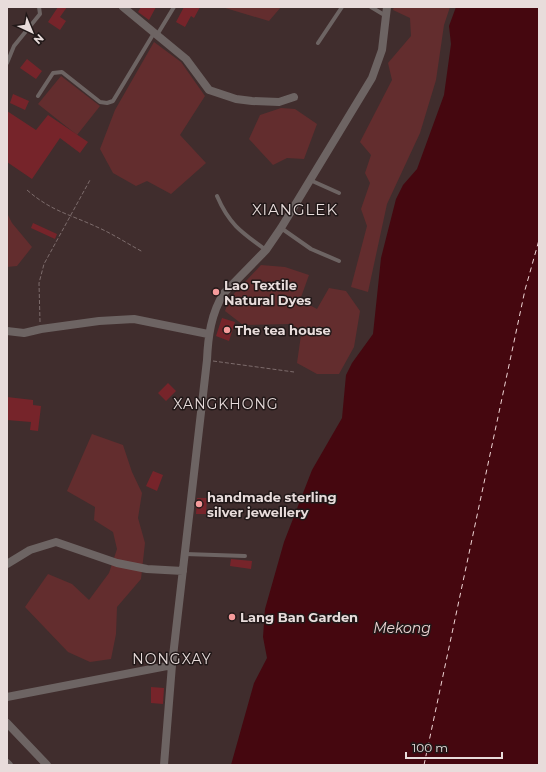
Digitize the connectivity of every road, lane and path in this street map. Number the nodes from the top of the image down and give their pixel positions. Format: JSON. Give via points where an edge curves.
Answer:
{"nodes":[{"id":1,"x":39,"y":7,"type":"edge"},
{"id":2,"x":124,"y":7,"type":"edge"},
{"id":3,"x":174,"y":7,"type":"edge"},
{"id":4,"x":342,"y":7,"type":"edge"},
{"id":5,"x":371,"y":7,"type":"edge"},
{"id":6,"x":388,"y":7,"type":"edge"},
{"id":7,"x":386,"y":16,"type":"junction"},
{"id":8,"x":156,"y":34,"type":"junction"},
{"id":9,"x":318,"y":43,"type":"dead end"},
{"id":10,"x":7,"y":63,"type":"edge"},
{"id":11,"x":38,"y":96,"type":"dead end"},
{"id":12,"x":294,"y":97,"type":"dead end"},
{"id":13,"x":90,"y":180,"type":"dead end"},
{"id":14,"x":310,"y":180,"type":"junction"},
{"id":15,"x":27,"y":190,"type":"dead end"},
{"id":16,"x":339,"y":194,"type":"dead end"},
{"id":17,"x":217,"y":196,"type":"dead end"},
{"id":18,"x":69,"y":216,"type":"junction"},
{"id":19,"x":282,"y":228,"type":"junction"},
{"id":20,"x":266,"y":250,"type":"junction"},
{"id":21,"x":143,"y":252,"type":"dead end"},
{"id":22,"x":339,"y":261,"type":"dead end"},
{"id":23,"x":41,"y":329,"type":"junction"},
{"id":24,"x":7,"y":331,"type":"edge"},
{"id":25,"x":208,"y":334,"type":"junction"},
{"id":26,"x":207,"y":360,"type":"junction"},
{"id":27,"x":294,"y":372,"type":"dead end"},
{"id":28,"x":185,"y":554,"type":"junction"},
{"id":29,"x":245,"y":556,"type":"dead end"},
{"id":30,"x":7,"y":564,"type":"edge"},
{"id":31,"x":183,"y":571,"type":"junction"},
{"id":32,"x":172,"y":665,"type":"junction"},
{"id":33,"x":7,"y":697,"type":"edge"},
{"id":34,"x":7,"y":723,"type":"edge"},
{"id":35,"x":7,"y":763,"type":"edge"},
{"id":36,"x":9,"y":765,"type":"edge"},
{"id":37,"x":47,"y":765,"type":"edge"},
{"id":38,"x":164,"y":765,"type":"edge"}],
"edges":[{"from":1,"to":10,"type":"lane","via":[[40,14],[14,46]]},
{"from":2,"to":8,"type":"street"},
{"from":3,"to":8,"type":"lane"},
{"from":4,"to":9,"type":"lane"},
{"from":5,"to":7,"type":"lane"},
{"from":6,"to":7,"type":"street"},
{"from":7,"to":14,"type":"street","via":[[382,50],[372,78]]},
{"from":8,"to":11,"type":"lane","via":[[113,101],[100,102],[62,72],[53,74]]},
{"from":8,"to":12,"type":"street","via":[[186,59],[209,90],[236,99],[252,101],[279,102]]},
{"from":13,"to":18,"type":"path"},
{"from":14,"to":16,"type":"lane"},
{"from":14,"to":19,"type":"street"},
{"from":15,"to":18,"type":"path","via":[[41,202]]},
{"from":17,"to":20,"type":"lane","via":[[224,213],[241,232]]},
{"from":18,"to":21,"type":"path","via":[[98,227]]},
{"from":18,"to":23,"type":"path","via":[[44,264],[39,283]]},
{"from":19,"to":20,"type":"street"},
{"from":19,"to":22,"type":"lane","via":[[311,249]]},
{"from":20,"to":25,"type":"street","via":[[224,293]]},
{"from":23,"to":24,"type":"street","via":[[24,333]]},
{"from":23,"to":25,"type":"street","via":[[134,319]]},
{"from":25,"to":26,"type":"street"},
{"from":26,"to":27,"type":"path"},
{"from":26,"to":28,"type":"street"},
{"from":28,"to":29,"type":"lane"},
{"from":28,"to":31,"type":"street"},
{"from":30,"to":31,"type":"street","via":[[30,550],[56,542],[117,563],[147,569]]},
{"from":31,"to":32,"type":"street"},
{"from":32,"to":33,"type":"street"},
{"from":32,"to":38,"type":"street"},
{"from":34,"to":37,"type":"street"},
{"from":35,"to":36,"type":"street"}]}
